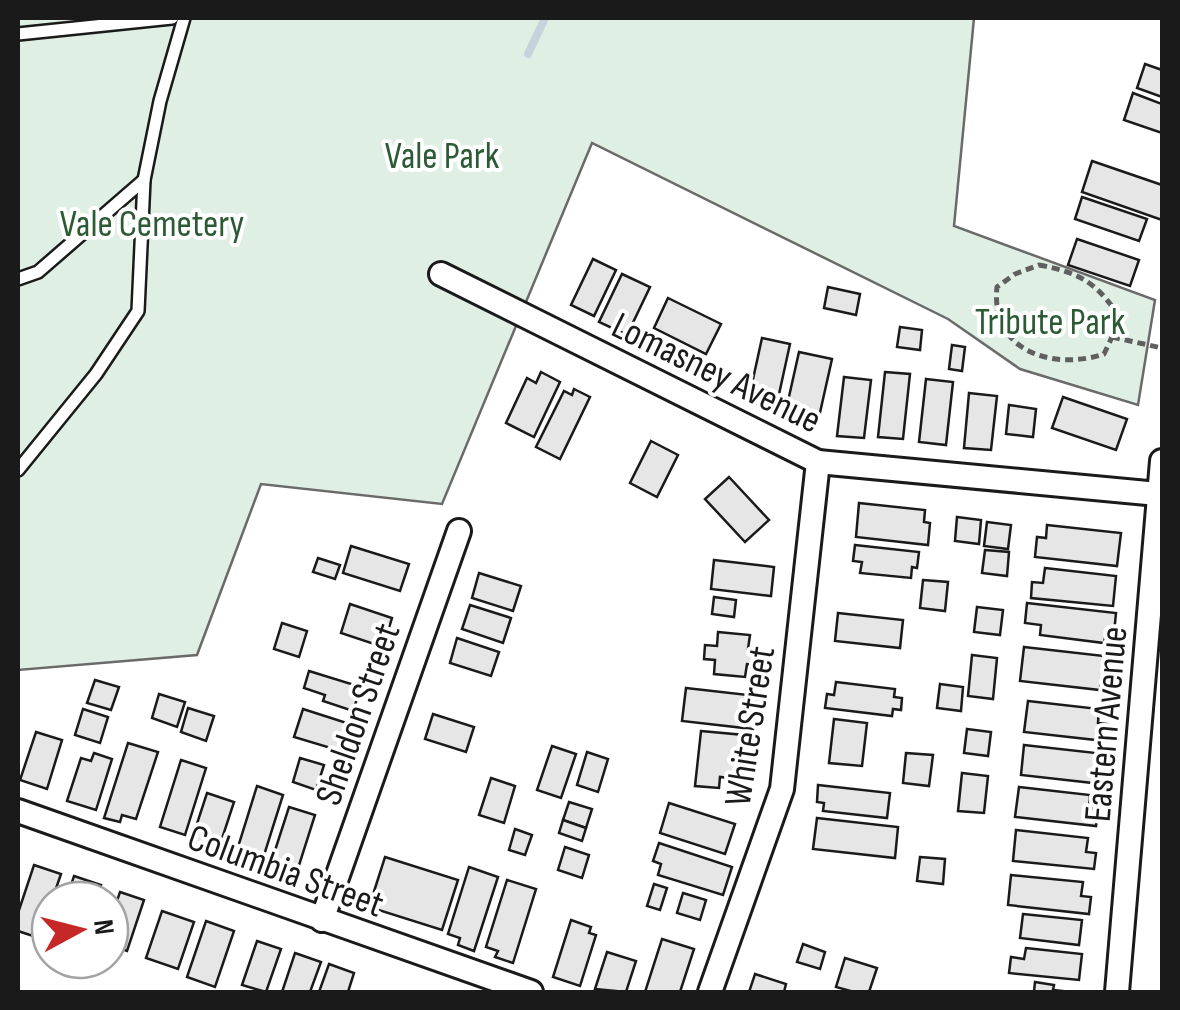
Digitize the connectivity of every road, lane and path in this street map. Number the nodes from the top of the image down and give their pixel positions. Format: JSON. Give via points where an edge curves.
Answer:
{"nodes":[{"id":1,"x":172,"y":18,"type":"edge"},
{"id":2,"x":184,"y":18,"type":"edge"},
{"id":3,"x":18,"y":34,"type":"edge"},
{"id":4,"x":144,"y":180,"type":"junction"},
{"id":5,"x":441,"y":274,"type":"dead end"},
{"id":6,"x":18,"y":280,"type":"edge"},
{"id":7,"x":1112,"y":337,"type":"junction"},
{"id":8,"x":1162,"y":348,"type":"edge"},
{"id":9,"x":1162,"y":461,"type":"edge"},
{"id":10,"x":818,"y":462,"type":"junction"},
{"id":11,"x":18,"y":470,"type":"edge"},
{"id":12,"x":1158,"y":494,"type":"junction"},
{"id":13,"x":459,"y":530,"type":"dead end"},
{"id":14,"x":1153,"y":676,"type":"edge"},
{"id":15,"x":1162,"y":696,"type":"edge"},
{"id":16,"x":18,"y":811,"type":"edge"},
{"id":17,"x":322,"y":920,"type":"junction"},
{"id":18,"x":531,"y":992,"type":"edge"},
{"id":19,"x":710,"y":992,"type":"edge"},
{"id":20,"x":1117,"y":992,"type":"edge"}],
"edges":[{"from":1,"to":3,"type":"lane"},
{"from":2,"to":4,"type":"lane"},
{"from":4,"to":6,"type":"lane","via":[[38,272]]},
{"from":4,"to":11,"type":"lane","via":[[138,311]]},
{"from":5,"to":10,"type":"street","name":"Lomasney Avenue"},
{"from":7,"to":7,"type":"path","via":[[1116,312],[1101,290],[1070,271],[1039,265],[997,287],[994,308],[1008,336],[1035,354],[1080,361],[1104,354]]},
{"from":7,"to":8,"type":"path"},
{"from":9,"to":12,"type":"street","name":"Eastern Avenue"},
{"from":10,"to":12,"type":"street","name":"Lomasney Avenue"},
{"from":10,"to":19,"type":"street","name":"White Street","via":[[782,789]]},
{"from":12,"to":14,"type":"street","name":"Eastern Avenue"},
{"from":13,"to":17,"type":"street","name":"Sheldon Street"},
{"from":14,"to":15,"type":"street"},
{"from":14,"to":20,"type":"street","name":"Eastern Avenue"},
{"from":16,"to":17,"type":"street","name":"Columbia Street"},
{"from":17,"to":18,"type":"street","name":"Columbia Street"}]}
